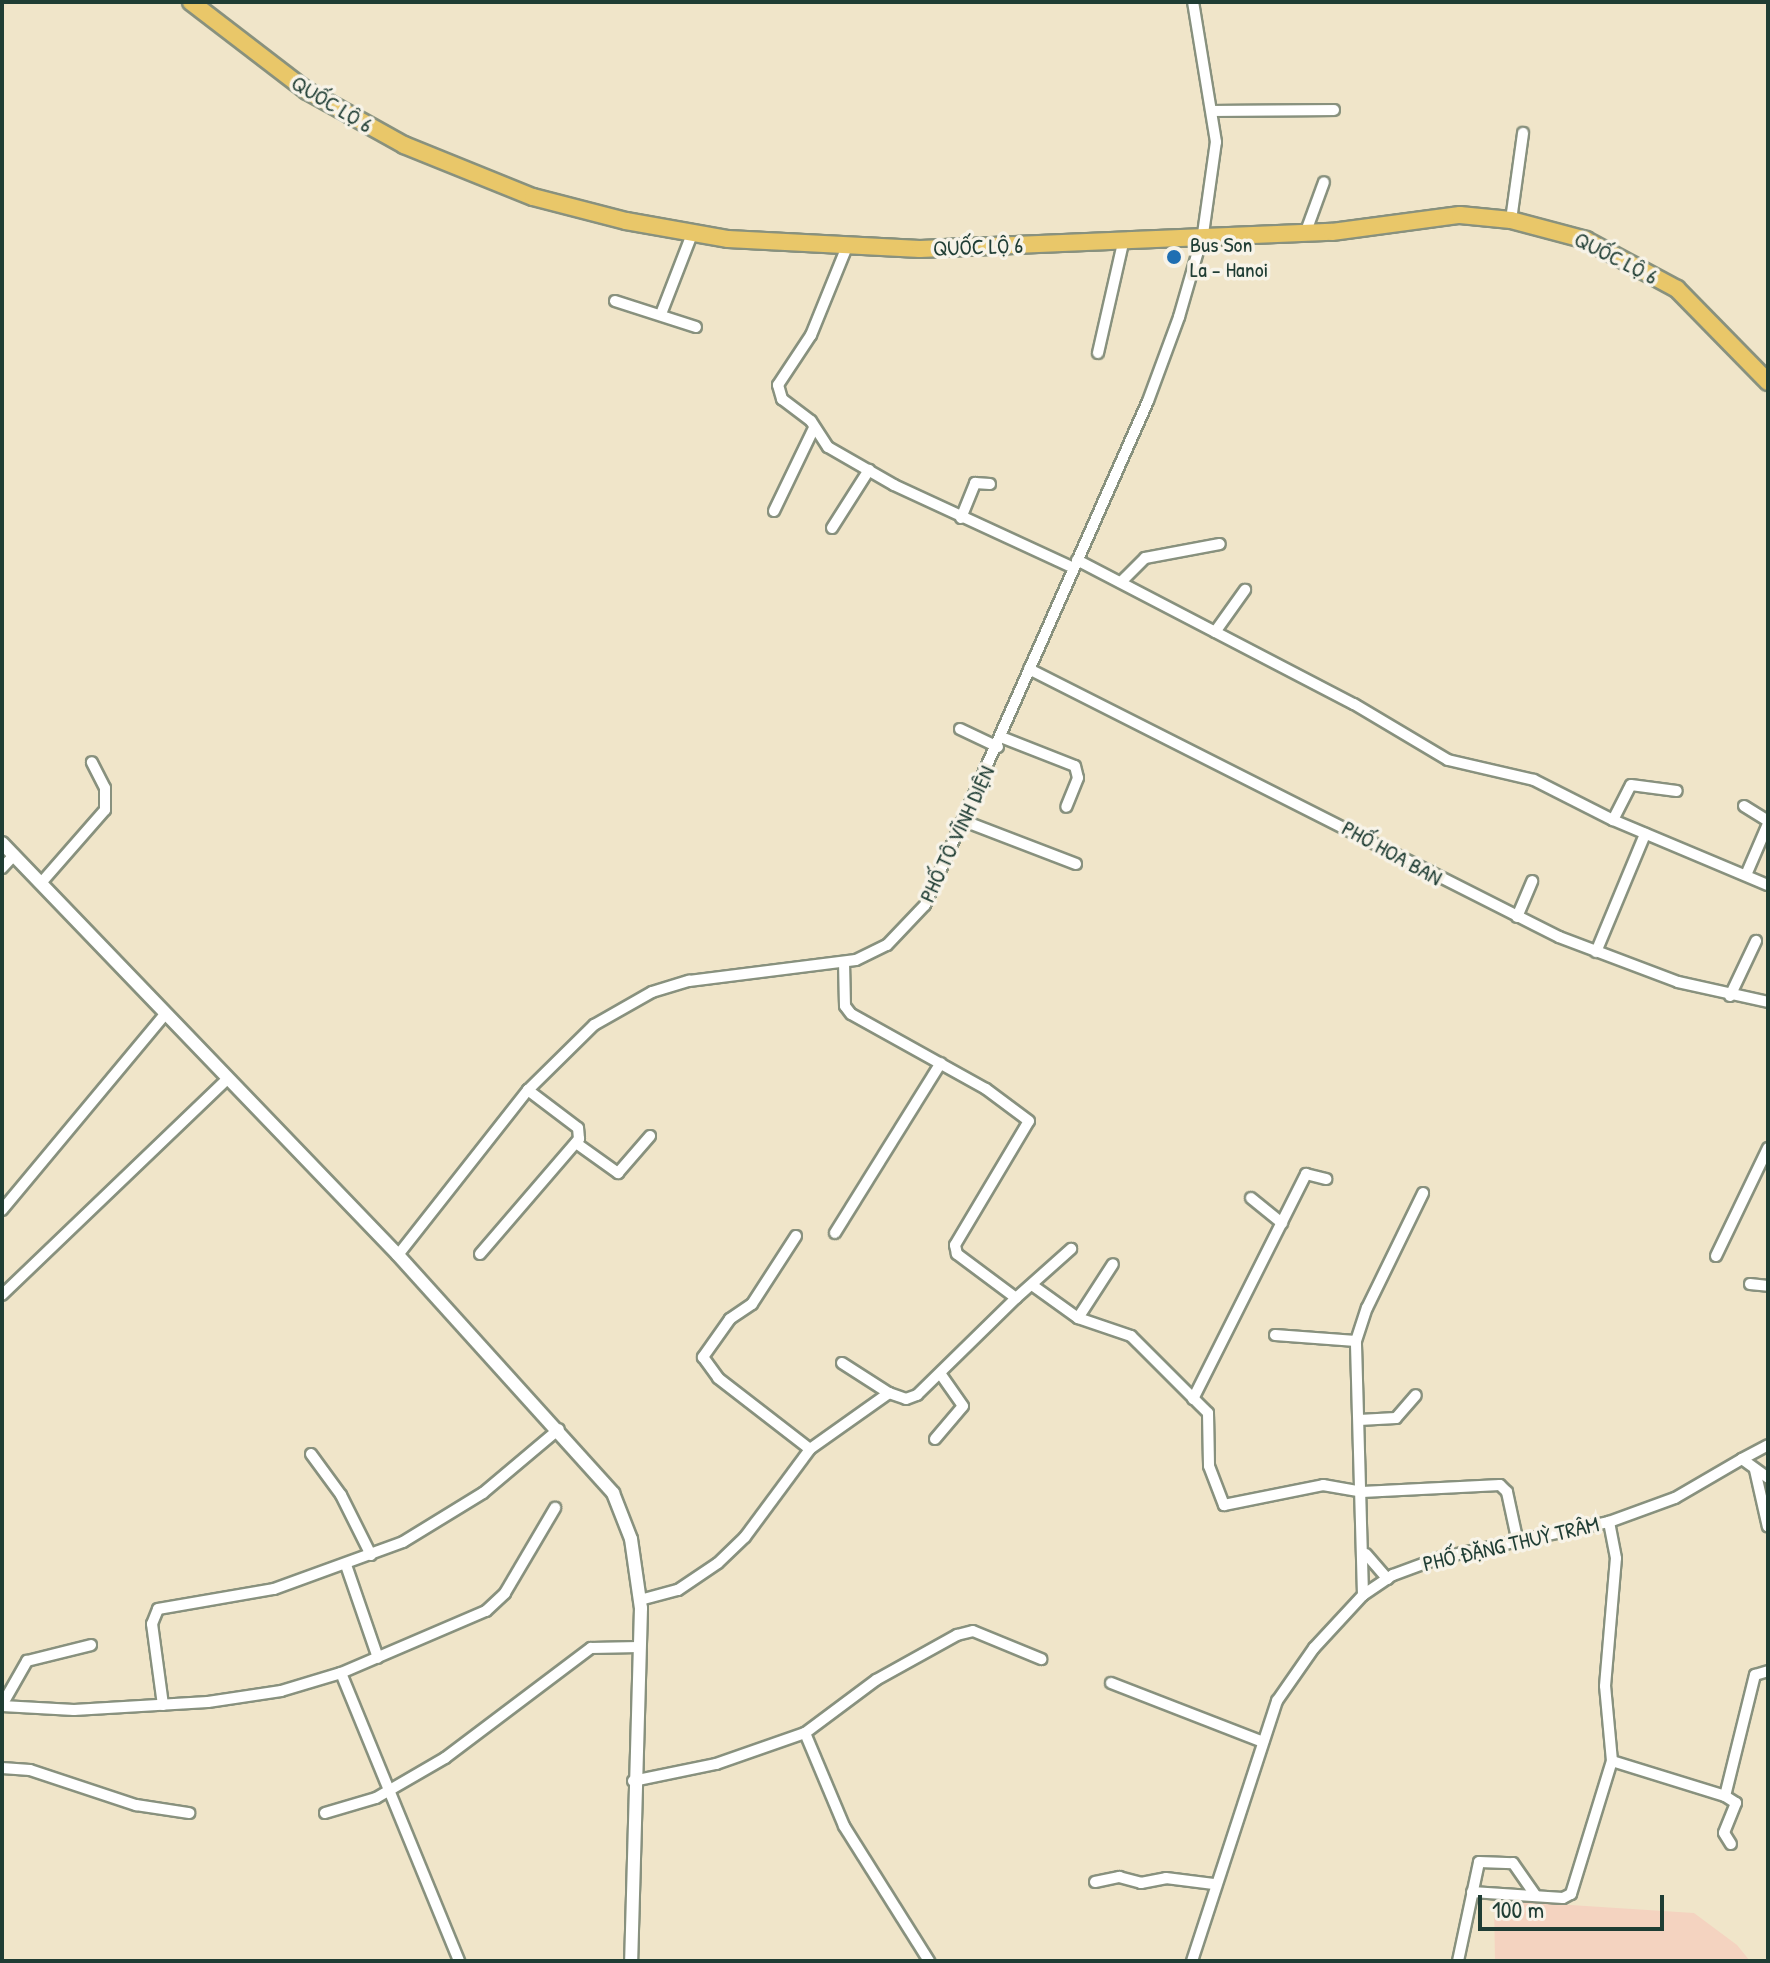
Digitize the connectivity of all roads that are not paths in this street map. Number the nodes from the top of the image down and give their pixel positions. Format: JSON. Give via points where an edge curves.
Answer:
{"nodes":[{"id":1,"x":191,"y":2,"type":"edge"},
{"id":2,"x":1193,"y":2,"type":"edge"},
{"id":3,"x":1334,"y":110,"type":"dead end"},
{"id":4,"x":1214,"y":111,"type":"junction"},
{"id":5,"x":1523,"y":133,"type":"dead end"},
{"id":6,"x":1324,"y":182,"type":"dead end"},
{"id":7,"x":1511,"y":220,"type":"junction"},
{"id":8,"x":692,"y":234,"type":"junction"},
{"id":9,"x":1203,"y":234,"type":"junction"},
{"id":10,"x":1305,"y":234,"type":"junction"},
{"id":11,"x":1124,"y":239,"type":"junction"},
{"id":12,"x":846,"y":249,"type":"junction"},
{"id":13,"x":615,"y":301,"type":"dead end"},
{"id":14,"x":661,"y":314,"type":"junction"},
{"id":15,"x":696,"y":327,"type":"dead end"},
{"id":16,"x":1098,"y":353,"type":"dead end"},
{"id":17,"x":1768,"y":382,"type":"edge"},
{"id":18,"x":814,"y":428,"type":"junction"},
{"id":19,"x":869,"y":470,"type":"junction"},
{"id":20,"x":990,"y":484,"type":"dead end"},
{"id":21,"x":774,"y":511,"type":"dead end"},
{"id":22,"x":961,"y":518,"type":"junction"},
{"id":23,"x":832,"y":528,"type":"dead end"},
{"id":24,"x":1220,"y":544,"type":"dead end"},
{"id":25,"x":1076,"y":564,"type":"junction"},
{"id":26,"x":1121,"y":582,"type":"junction"},
{"id":27,"x":1245,"y":590,"type":"dead end"},
{"id":28,"x":1215,"y":632,"type":"junction"},
{"id":29,"x":1029,"y":669,"type":"junction"},
{"id":30,"x":960,"y":729,"type":"dead end"},
{"id":31,"x":1000,"y":742,"type":"junction"},
{"id":32,"x":92,"y":762,"type":"dead end"},
{"id":33,"x":1677,"y":791,"type":"dead end"},
{"id":34,"x":1744,"y":806,"type":"dead end"},
{"id":35,"x":1066,"y":807,"type":"dead end"},
{"id":36,"x":1613,"y":820,"type":"junction"},
{"id":37,"x":964,"y":821,"type":"junction"},
{"id":38,"x":1768,"y":823,"type":"edge"},
{"id":39,"x":1645,"y":834,"type":"junction"},
{"id":40,"x":2,"y":843,"type":"edge"},
{"id":41,"x":14,"y":855,"type":"junction"},
{"id":42,"x":1076,"y":864,"type":"dead end"},
{"id":43,"x":2,"y":868,"type":"edge"},
{"id":44,"x":1746,"y":875,"type":"junction"},
{"id":45,"x":1532,"y":881,"type":"dead end"},
{"id":46,"x":41,"y":883,"type":"junction"},
{"id":47,"x":1768,"y":885,"type":"edge"},
{"id":48,"x":1517,"y":917,"type":"junction"},
{"id":49,"x":1756,"y":941,"type":"dead end"},
{"id":50,"x":1596,"y":952,"type":"junction"},
{"id":51,"x":844,"y":963,"type":"junction"},
{"id":52,"x":1730,"y":996,"type":"junction"},
{"id":53,"x":1768,"y":1002,"type":"edge"},
{"id":54,"x":166,"y":1013,"type":"junction"},
{"id":55,"x":941,"y":1063,"type":"junction"},
{"id":56,"x":228,"y":1078,"type":"junction"},
{"id":57,"x":528,"y":1090,"type":"junction"},
{"id":58,"x":650,"y":1136,"type":"dead end"},
{"id":59,"x":576,"y":1143,"type":"junction"},
{"id":60,"x":1768,"y":1148,"type":"edge"},
{"id":61,"x":1326,"y":1179,"type":"dead end"},
{"id":62,"x":1423,"y":1193,"type":"dead end"},
{"id":63,"x":1251,"y":1198,"type":"dead end"},
{"id":64,"x":2,"y":1210,"type":"edge"},
{"id":65,"x":1282,"y":1223,"type":"junction"},
{"id":66,"x":835,"y":1233,"type":"dead end"},
{"id":67,"x":796,"y":1236,"type":"dead end"},
{"id":68,"x":1071,"y":1249,"type":"dead end"},
{"id":69,"x":480,"y":1254,"type":"dead end"},
{"id":70,"x":398,"y":1255,"type":"junction"},
{"id":71,"x":1716,"y":1256,"type":"dead end"},
{"id":72,"x":1113,"y":1264,"type":"dead end"},
{"id":73,"x":1750,"y":1284,"type":"dead end"},
{"id":74,"x":1032,"y":1285,"type":"junction"},
{"id":75,"x":1768,"y":1286,"type":"edge"},
{"id":76,"x":2,"y":1295,"type":"edge"},
{"id":77,"x":1016,"y":1298,"type":"junction"},
{"id":78,"x":1078,"y":1318,"type":"junction"},
{"id":79,"x":1275,"y":1335,"type":"dead end"},
{"id":80,"x":1356,"y":1341,"type":"junction"},
{"id":81,"x":842,"y":1363,"type":"dead end"},
{"id":82,"x":941,"y":1374,"type":"junction"},
{"id":83,"x":889,"y":1393,"type":"junction"},
{"id":84,"x":1416,"y":1395,"type":"dead end"},
{"id":85,"x":1193,"y":1399,"type":"junction"},
{"id":86,"x":1359,"y":1420,"type":"junction"},
{"id":87,"x":559,"y":1429,"type":"junction"},
{"id":88,"x":935,"y":1439,"type":"dead end"},
{"id":89,"x":1768,"y":1445,"type":"edge"},
{"id":90,"x":810,"y":1449,"type":"junction"},
{"id":91,"x":311,"y":1454,"type":"dead end"},
{"id":92,"x":1742,"y":1459,"type":"junction"},
{"id":93,"x":1755,"y":1470,"type":"junction"},
{"id":94,"x":1768,"y":1478,"type":"edge"},
{"id":95,"x":1362,"y":1492,"type":"junction"},
{"id":96,"x":555,"y":1508,"type":"dead end"},
{"id":97,"x":1609,"y":1522,"type":"junction"},
{"id":98,"x":1768,"y":1527,"type":"edge"},
{"id":99,"x":1518,"y":1543,"type":"junction"},
{"id":100,"x":1366,"y":1554,"type":"junction"},
{"id":101,"x":371,"y":1555,"type":"junction"},
{"id":102,"x":346,"y":1565,"type":"junction"},
{"id":103,"x":1388,"y":1579,"type":"junction"},
{"id":104,"x":1363,"y":1595,"type":"junction"},
{"id":105,"x":640,"y":1600,"type":"junction"},
{"id":106,"x":91,"y":1645,"type":"dead end"},
{"id":107,"x":639,"y":1647,"type":"junction"},
{"id":108,"x":378,"y":1658,"type":"junction"},
{"id":109,"x":1041,"y":1659,"type":"dead end"},
{"id":110,"x":1768,"y":1671,"type":"edge"},
{"id":111,"x":341,"y":1673,"type":"junction"},
{"id":112,"x":1111,"y":1683,"type":"dead end"},
{"id":113,"x":2,"y":1705,"type":"edge"},
{"id":114,"x":163,"y":1705,"type":"junction"},
{"id":115,"x":805,"y":1733,"type":"junction"},
{"id":116,"x":1263,"y":1742,"type":"junction"},
{"id":117,"x":1612,"y":1761,"type":"junction"},
{"id":118,"x":2,"y":1768,"type":"edge"},
{"id":119,"x":633,"y":1781,"type":"junction"},
{"id":120,"x":388,"y":1793,"type":"junction"},
{"id":121,"x":1725,"y":1796,"type":"junction"},
{"id":122,"x":189,"y":1813,"type":"dead end"},
{"id":123,"x":325,"y":1813,"type":"dead end"},
{"id":124,"x":1731,"y":1844,"type":"dead end"},
{"id":125,"x":1095,"y":1882,"type":"dead end"},
{"id":126,"x":1214,"y":1884,"type":"junction"},
{"id":127,"x":1472,"y":1892,"type":"junction"},
{"id":128,"x":1536,"y":1896,"type":"junction"},
{"id":129,"x":459,"y":1961,"type":"edge"},
{"id":130,"x":631,"y":1961,"type":"edge"},
{"id":131,"x":929,"y":1961,"type":"edge"},
{"id":132,"x":1192,"y":1961,"type":"edge"},
{"id":133,"x":1458,"y":1961,"type":"edge"}],
"edges":[{"from":1,"to":8,"type":"highway","name":"QUỐC LỘ 6","via":[[307,91],[416,151],[567,207]]},
{"from":2,"to":4,"type":"street","name":"PHỐ TÔ VĨNH DIỆN"},
{"from":3,"to":4,"type":"street"},
{"from":4,"to":9,"type":"street","name":"PHỐ TÔ VĨNH DIỆN","via":[[1216,142]]},
{"from":5,"to":7,"type":"street"},
{"from":6,"to":10,"type":"street"},
{"from":7,"to":10,"type":"highway","name":"QUỐC LỘ 6","via":[[1460,215]]},
{"from":7,"to":17,"type":"highway","name":"QUỐC LỘ 6","via":[[1586,240],[1677,289]]},
{"from":8,"to":12,"type":"highway","name":"QUỐC LỘ 6"},
{"from":8,"to":14,"type":"street"},
{"from":9,"to":10,"type":"highway","name":"QUỐC LỘ 6"},
{"from":9,"to":11,"type":"highway","name":"QUỐC LỘ 6"},
{"from":9,"to":25,"type":"street","name":"PHỐ TÔ VĨNH DIỆN","via":[[1148,401]]},
{"from":11,"to":12,"type":"highway","name":"QUỐC LỘ 6"},
{"from":11,"to":16,"type":"street"},
{"from":12,"to":18,"type":"street","via":[[811,335],[778,385],[782,399]]},
{"from":13,"to":14,"type":"street"},
{"from":14,"to":15,"type":"street"},
{"from":18,"to":19,"type":"street","via":[[828,447]]},
{"from":18,"to":21,"type":"street"},
{"from":19,"to":22,"type":"street"},
{"from":19,"to":23,"type":"street"},
{"from":20,"to":22,"type":"street","via":[[975,483]]},
{"from":22,"to":25,"type":"street"},
{"from":24,"to":26,"type":"street","via":[[1145,558]]},
{"from":25,"to":26,"type":"street"},
{"from":25,"to":29,"type":"street","name":"PHỐ TÔ VĨNH DIỆN"},
{"from":26,"to":28,"type":"street"},
{"from":27,"to":28,"type":"street"},
{"from":28,"to":36,"type":"street","via":[[1448,760],[1534,780]]},
{"from":29,"to":31,"type":"street","name":"PHỐ TÔ VĨNH DIỆN"},
{"from":29,"to":48,"type":"street","name":"PHỐ HOA BAN","via":[[1278,791]]},
{"from":30,"to":31,"type":"street"},
{"from":31,"to":35,"type":"street","via":[[1075,766],[1080,772]]},
{"from":31,"to":37,"type":"street","name":"PHỐ TÔ VĨNH DIỆN"},
{"from":32,"to":46,"type":"street","via":[[105,788],[105,810]]},
{"from":33,"to":36,"type":"street","via":[[1631,785]]},
{"from":34,"to":38,"type":"street"},
{"from":36,"to":39,"type":"street"},
{"from":37,"to":42,"type":"street"},
{"from":37,"to":51,"type":"street","name":"PHỐ TÔ VĨNH DIỆN","via":[[912,922],[887,945]]},
{"from":38,"to":44,"type":"street"},
{"from":39,"to":44,"type":"street"},
{"from":39,"to":50,"type":"street"},
{"from":40,"to":41,"type":"street"},
{"from":41,"to":43,"type":"street"},
{"from":41,"to":46,"type":"street"},
{"from":44,"to":47,"type":"street"},
{"from":45,"to":48,"type":"street"},
{"from":46,"to":54,"type":"street"},
{"from":48,"to":50,"type":"street","name":"PHỐ HOA BAN"},
{"from":49,"to":52,"type":"street"},
{"from":50,"to":52,"type":"street","name":"PHỐ HOA BAN"},
{"from":51,"to":55,"type":"street","via":[[845,1006],[851,1014]]},
{"from":51,"to":57,"type":"street","name":"PHỐ TÔ VĨNH DIỆN","via":[[724,974],[652,992],[594,1025]]},
{"from":52,"to":53,"type":"street","name":"PHỐ HOA BAN"},
{"from":54,"to":56,"type":"street"},
{"from":54,"to":64,"type":"street"},
{"from":55,"to":66,"type":"street"},
{"from":55,"to":77,"type":"street","via":[[1029,1121],[955,1245],[957,1254]]},
{"from":56,"to":70,"type":"street"},
{"from":56,"to":76,"type":"street"},
{"from":57,"to":59,"type":"street","via":[[578,1128]]},
{"from":57,"to":70,"type":"street","name":"PHỐ TÔ VĨNH DIỆN"},
{"from":58,"to":59,"type":"street","via":[[618,1173]]},
{"from":59,"to":69,"type":"street"},
{"from":60,"to":71,"type":"street"},
{"from":61,"to":65,"type":"street","via":[[1306,1174]]},
{"from":62,"to":80,"type":"street"},
{"from":63,"to":65,"type":"street"},
{"from":65,"to":85,"type":"street"},
{"from":67,"to":90,"type":"street","via":[[752,1304],[730,1319],[703,1357],[718,1378]]},
{"from":68,"to":74,"type":"street"},
{"from":70,"to":87,"type":"street"},
{"from":72,"to":78,"type":"street"},
{"from":73,"to":75,"type":"street"},
{"from":74,"to":77,"type":"street"},
{"from":74,"to":78,"type":"street"},
{"from":77,"to":82,"type":"street"},
{"from":78,"to":85,"type":"street","via":[[1131,1336]]},
{"from":79,"to":80,"type":"street"},
{"from":80,"to":86,"type":"street"},
{"from":81,"to":83,"type":"street"},
{"from":82,"to":83,"type":"street","via":[[917,1395],[906,1399]]},
{"from":82,"to":88,"type":"street","via":[[963,1406]]},
{"from":83,"to":90,"type":"street"},
{"from":84,"to":86,"type":"street","via":[[1396,1418]]},
{"from":85,"to":95,"type":"street","via":[[1212,1419],[1209,1466],[1224,1505],[1323,1485]]},
{"from":86,"to":95,"type":"street"},
{"from":87,"to":101,"type":"street","via":[[453,1513]]},
{"from":87,"to":105,"type":"street","via":[[613,1493],[623,1515]]},
{"from":89,"to":92,"type":"street","name":"PHỐ ĐẶNG THUỲ TRÂM"},
{"from":90,"to":105,"type":"street","via":[[727,1555],[678,1590]]},
{"from":91,"to":101,"type":"street","via":[[341,1495]]},
{"from":92,"to":93,"type":"street"},
{"from":92,"to":97,"type":"street","name":"PHỐ ĐẶNG THUỲ TRÂM","via":[[1675,1498]]},
{"from":93,"to":94,"type":"street"},
{"from":93,"to":98,"type":"street"},
{"from":95,"to":99,"type":"street","via":[[1500,1485],[1507,1492]]},
{"from":95,"to":100,"type":"street"},
{"from":96,"to":108,"type":"street","via":[[505,1593],[486,1611]]},
{"from":97,"to":99,"type":"street","name":"PHỐ ĐẶNG THUỲ TRÂM"},
{"from":97,"to":117,"type":"street","via":[[1616,1558],[1605,1686]]},
{"from":99,"to":103,"type":"street","name":"PHỐ ĐẶNG THUỲ TRÂM","via":[[1439,1558]]},
{"from":100,"to":103,"type":"street"},
{"from":100,"to":104,"type":"street"},
{"from":101,"to":102,"type":"street"},
{"from":102,"to":108,"type":"street"},
{"from":102,"to":114,"type":"street","via":[[250,1595],[158,1609],[152,1624]]},
{"from":103,"to":104,"type":"street","name":"PHỐ ĐẶNG THUỲ TRÂM"},
{"from":104,"to":116,"type":"street","name":"PHỐ ĐẶNG THUỲ TRÂM","via":[[1288,1682]]},
{"from":105,"to":107,"type":"street"},
{"from":106,"to":113,"type":"street","via":[[27,1661]]},
{"from":107,"to":119,"type":"street"},
{"from":107,"to":120,"type":"street","via":[[607,1644],[577,1656],[475,1737]]},
{"from":108,"to":111,"type":"street"},
{"from":109,"to":115,"type":"street","via":[[973,1631],[957,1635],[876,1680]]},
{"from":110,"to":121,"type":"street","via":[[1755,1675]]},
{"from":111,"to":114,"type":"street","via":[[245,1698]]},
{"from":111,"to":120,"type":"street"},
{"from":112,"to":116,"type":"street"},
{"from":113,"to":114,"type":"street","via":[[74,1710]]},
{"from":115,"to":119,"type":"street","via":[[716,1764]]},
{"from":115,"to":131,"type":"street","via":[[844,1826]]},
{"from":116,"to":126,"type":"street","name":"PHỐ ĐẶNG THUỲ TRÂM"},
{"from":117,"to":121,"type":"street"},
{"from":117,"to":128,"type":"street","via":[[1571,1894]]},
{"from":118,"to":122,"type":"street","via":[[30,1770],[136,1805]]},
{"from":119,"to":130,"type":"street"},
{"from":120,"to":123,"type":"street"},
{"from":120,"to":129,"type":"street"},
{"from":121,"to":124,"type":"street","via":[[1736,1804],[1724,1833]]},
{"from":125,"to":126,"type":"street","via":[[1119,1877],[1141,1883],[1166,1878]]},
{"from":126,"to":132,"type":"street","name":"PHỐ ĐẶNG THUỲ TRÂM"},
{"from":127,"to":128,"type":"street"},
{"from":127,"to":128,"type":"street","via":[[1479,1862],[1510,1861]]},
{"from":127,"to":133,"type":"street"}]}
